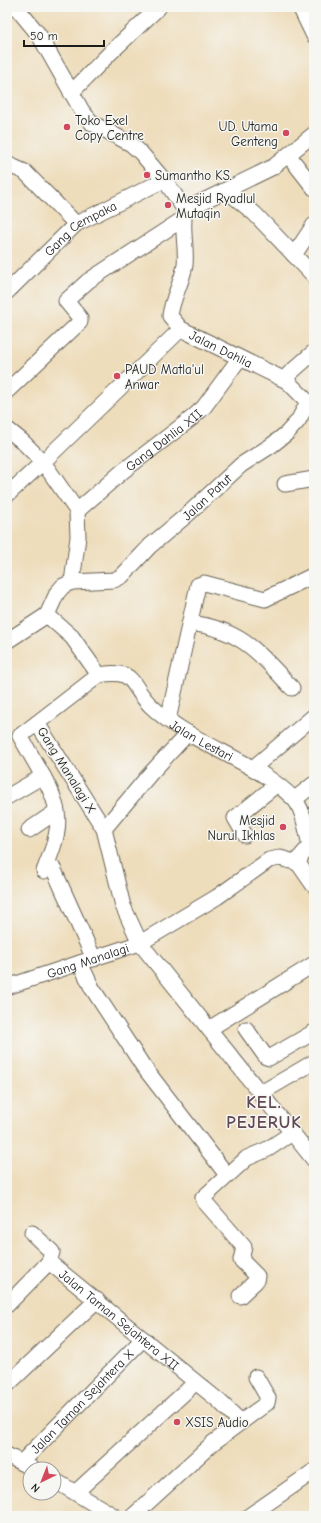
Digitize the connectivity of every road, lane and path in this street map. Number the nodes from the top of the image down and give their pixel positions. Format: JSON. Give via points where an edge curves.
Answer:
{"nodes":[{"id":1,"x":16,"y":7,"type":"edge"},
{"id":2,"x":159,"y":7,"type":"edge"},
{"id":3,"x":300,"y":7,"type":"edge"},
{"id":4,"x":314,"y":36,"type":"edge"},
{"id":5,"x":71,"y":94,"type":"junction"},
{"id":6,"x":314,"y":134,"type":"edge"},
{"id":7,"x":289,"y":156,"type":"junction"},
{"id":8,"x":7,"y":164,"type":"edge"},
{"id":9,"x":164,"y":180,"type":"junction"},
{"id":10,"x":314,"y":188,"type":"edge"},
{"id":11,"x":226,"y":190,"type":"junction"},
{"id":12,"x":184,"y":215,"type":"junction"},
{"id":13,"x":76,"y":224,"type":"junction"},
{"id":14,"x":314,"y":225,"type":"edge"},
{"id":15,"x":294,"y":255,"type":"junction"},
{"id":16,"x":314,"y":276,"type":"edge"},
{"id":17,"x":7,"y":292,"type":"edge"},
{"id":18,"x":181,"y":329,"type":"junction"},
{"id":19,"x":314,"y":352,"type":"edge"},
{"id":20,"x":239,"y":359,"type":"junction"},
{"id":21,"x":287,"y":381,"type":"junction"},
{"id":22,"x":7,"y":391,"type":"edge"},
{"id":23,"x":311,"y":405,"type":"edge"},
{"id":24,"x":7,"y":429,"type":"edge"},
{"id":25,"x":43,"y":462,"type":"junction"},
{"id":26,"x":314,"y":479,"type":"edge"},
{"id":27,"x":286,"y":484,"type":"dead end"},
{"id":28,"x":7,"y":495,"type":"edge"},
{"id":29,"x":77,"y":511,"type":"junction"},
{"id":30,"x":314,"y":575,"type":"edge"},
{"id":31,"x":72,"y":582,"type":"junction"},
{"id":32,"x":47,"y":615,"type":"junction"},
{"id":33,"x":190,"y":623,"type":"junction"},
{"id":34,"x":7,"y":641,"type":"edge"},
{"id":35,"x":99,"y":675,"type":"junction"},
{"id":36,"x":292,"y":688,"type":"dead end"},
{"id":37,"x":314,"y":716,"type":"edge"},
{"id":38,"x":168,"y":720,"type":"junction"},
{"id":39,"x":37,"y":722,"type":"junction"},
{"id":40,"x":188,"y":733,"type":"junction"},
{"id":41,"x":254,"y":768,"type":"junction"},
{"id":42,"x":43,"y":776,"type":"junction"},
{"id":43,"x":314,"y":784,"type":"edge"},
{"id":44,"x":276,"y":785,"type":"junction"},
{"id":45,"x":7,"y":797,"type":"edge"},
{"id":46,"x":295,"y":798,"type":"junction"},
{"id":47,"x":57,"y":811,"type":"junction"},
{"id":48,"x":104,"y":829,"type":"junction"},
{"id":49,"x":29,"y":830,"type":"dead end"},
{"id":50,"x":245,"y":835,"type":"dead end"},
{"id":51,"x":106,"y":846,"type":"joint"},
{"id":52,"x":298,"y":863,"type":"junction"},
{"id":53,"x":313,"y":882,"type":"edge"},
{"id":54,"x":140,"y":943,"type":"junction"},
{"id":55,"x":87,"y":961,"type":"junction"},
{"id":56,"x":314,"y":964,"type":"edge"},
{"id":57,"x":7,"y":988,"type":"edge"},
{"id":58,"x":209,"y":1029,"type":"junction"},
{"id":59,"x":246,"y":1029,"type":"dead end"},
{"id":60,"x":314,"y":1032,"type":"edge"},
{"id":61,"x":314,"y":1062,"type":"edge"},
{"id":62,"x":261,"y":1093,"type":"junction"},
{"id":63,"x":292,"y":1133,"type":"junction"},
{"id":64,"x":314,"y":1160,"type":"edge"},
{"id":65,"x":227,"y":1175,"type":"junction"},
{"id":66,"x":32,"y":1233,"type":"dead end"},
{"id":67,"x":49,"y":1262,"type":"junction"},
{"id":68,"x":240,"y":1296,"type":"dead end"},
{"id":69,"x":97,"y":1300,"type":"junction"},
{"id":70,"x":7,"y":1305,"type":"edge"},
{"id":71,"x":143,"y":1339,"type":"junction"},
{"id":72,"x":256,"y":1377,"type":"dead end"},
{"id":73,"x":195,"y":1383,"type":"junction"},
{"id":74,"x":7,"y":1385,"type":"edge"},
{"id":75,"x":241,"y":1422,"type":"junction"},
{"id":76,"x":7,"y":1455,"type":"edge"},
{"id":77,"x":32,"y":1461,"type":"edge"},
{"id":78,"x":22,"y":1463,"type":"edge"},
{"id":79,"x":314,"y":1471,"type":"edge"},
{"id":80,"x":62,"y":1484,"type":"edge"},
{"id":81,"x":76,"y":1492,"type":"junction"},
{"id":82,"x":114,"y":1516,"type":"edge"},
{"id":83,"x":133,"y":1516,"type":"edge"},
{"id":84,"x":249,"y":1516,"type":"edge"}],
"edges":[{"from":1,"to":5,"type":"street","via":[[39,34]]},
{"from":2,"to":5,"type":"street"},
{"from":3,"to":4,"type":"street"},
{"from":5,"to":9,"type":"street","via":[[92,123],[136,148]]},
{"from":6,"to":7,"type":"street"},
{"from":7,"to":10,"type":"street"},
{"from":7,"to":11,"type":"street","via":[[262,173]]},
{"from":8,"to":13,"type":"street","via":[[25,172]]},
{"from":9,"to":12,"type":"street"},
{"from":9,"to":13,"type":"street","name":"Gang Cempaka"},
{"from":11,"to":12,"type":"street"},
{"from":11,"to":15,"type":"street","via":[[256,214]]},
{"from":12,"to":18,"type":"street","name":"Jalan Dahlia","via":[[185,262],[170,316]]},
{"from":12,"to":22,"type":"street","via":[[88,282],[66,301],[80,318],[80,322]]},
{"from":13,"to":17,"type":"street","name":"Gang Cempaka"},
{"from":14,"to":15,"type":"street"},
{"from":15,"to":16,"type":"street"},
{"from":18,"to":20,"type":"street","name":"Jalan Dahlia"},
{"from":18,"to":25,"type":"street"},
{"from":19,"to":21,"type":"street","via":[[289,374]]},
{"from":20,"to":21,"type":"street","name":"Jalan Dahlia"},
{"from":20,"to":29,"type":"street","name":"Gang Dahlia XII","via":[[204,407]]},
{"from":21,"to":23,"type":"street","name":"Jalan Patut"},
{"from":23,"to":31,"type":"street","name":"Jalan Patut","via":[[287,433],[241,465],[150,546],[122,576],[114,580]]},
{"from":24,"to":25,"type":"street"},
{"from":25,"to":28,"type":"street"},
{"from":25,"to":29,"type":"street"},
{"from":26,"to":27,"type":"street"},
{"from":29,"to":31,"type":"street","via":[[78,537]]},
{"from":30,"to":33,"type":"street","via":[[265,600],[200,583]]},
{"from":31,"to":32,"type":"street","via":[[57,593]]},
{"from":32,"to":34,"type":"street"},
{"from":32,"to":35,"type":"street","via":[[72,637]]},
{"from":33,"to":36,"type":"street","via":[[221,630],[240,638],[256,650]]},
{"from":33,"to":38,"type":"street"},
{"from":35,"to":38,"type":"street","name":"Jalan Lestari","via":[[116,672],[123,674],[150,705]]},
{"from":35,"to":39,"type":"street","name":"Gang Manalagi X"},
{"from":37,"to":41,"type":"street"},
{"from":38,"to":40,"type":"street","name":"Jalan Lestari"},
{"from":39,"to":42,"type":"street","via":[[22,733],[20,738]]},
{"from":39,"to":48,"type":"street","name":"Gang Manalagi X"},
{"from":40,"to":41,"type":"street","name":"Jalan Lestari"},
{"from":40,"to":48,"type":"street"},
{"from":41,"to":44,"type":"street","name":"Jalan Lestari"},
{"from":42,"to":45,"type":"street"},
{"from":42,"to":47,"type":"street","via":[[53,795]]},
{"from":43,"to":46,"type":"street"},
{"from":44,"to":46,"type":"street","name":"Jalan Lestari"},
{"from":44,"to":50,"type":"street","via":[[236,818]]},
{"from":46,"to":52,"type":"street","via":[[310,846]]},
{"from":47,"to":49,"type":"street"},
{"from":47,"to":55,"type":"street","via":[[58,827],[49,870]]},
{"from":48,"to":51,"type":"street","name":"Gang Manalagi X"},
{"from":51,"to":54,"type":"street","name":"Gang Manalagi","via":[[123,906]]},
{"from":52,"to":53,"type":"street"},
{"from":52,"to":54,"type":"street","via":[[280,858],[269,860],[217,897]]},
{"from":54,"to":55,"type":"street","name":"Gang Manalagi"},
{"from":54,"to":58,"type":"street"},
{"from":55,"to":57,"type":"street","name":"Gang Manalagi"},
{"from":55,"to":65,"type":"street","via":[[92,988],[143,1066]]},
{"from":56,"to":58,"type":"street"},
{"from":58,"to":62,"type":"street"},
{"from":59,"to":60,"type":"street","via":[[266,1057],[270,1058]]},
{"from":61,"to":62,"type":"street"},
{"from":62,"to":63,"type":"street"},
{"from":63,"to":64,"type":"street"},
{"from":63,"to":65,"type":"street","via":[[247,1158]]},
{"from":65,"to":68,"type":"street","via":[[204,1195],[203,1199],[244,1247],[241,1260],[257,1276],[256,1281]]},
{"from":66,"to":67,"type":"street","name":"Jalan Taman Sejahtera XII","via":[[52,1252]]},
{"from":67,"to":69,"type":"street","name":"Jalan Taman Sejahtera XII"},
{"from":67,"to":70,"type":"street"},
{"from":69,"to":71,"type":"street","name":"Jalan Taman Sejahtera XII"},
{"from":69,"to":74,"type":"street"},
{"from":71,"to":73,"type":"street","name":"Jalan Taman Sejahtera XII"},
{"from":71,"to":77,"type":"street","name":"Jalan Taman Sejahtera X"},
{"from":72,"to":75,"type":"street","via":[[268,1400],[264,1406]]},
{"from":73,"to":75,"type":"street","name":"Jalan Taman Sejahtera XII"},
{"from":73,"to":81,"type":"street"},
{"from":75,"to":83,"type":"street","via":[[209,1446]]},
{"from":76,"to":78,"type":"street"},
{"from":79,"to":84,"type":"street"},
{"from":80,"to":81,"type":"street"},
{"from":81,"to":82,"type":"street"}]}
